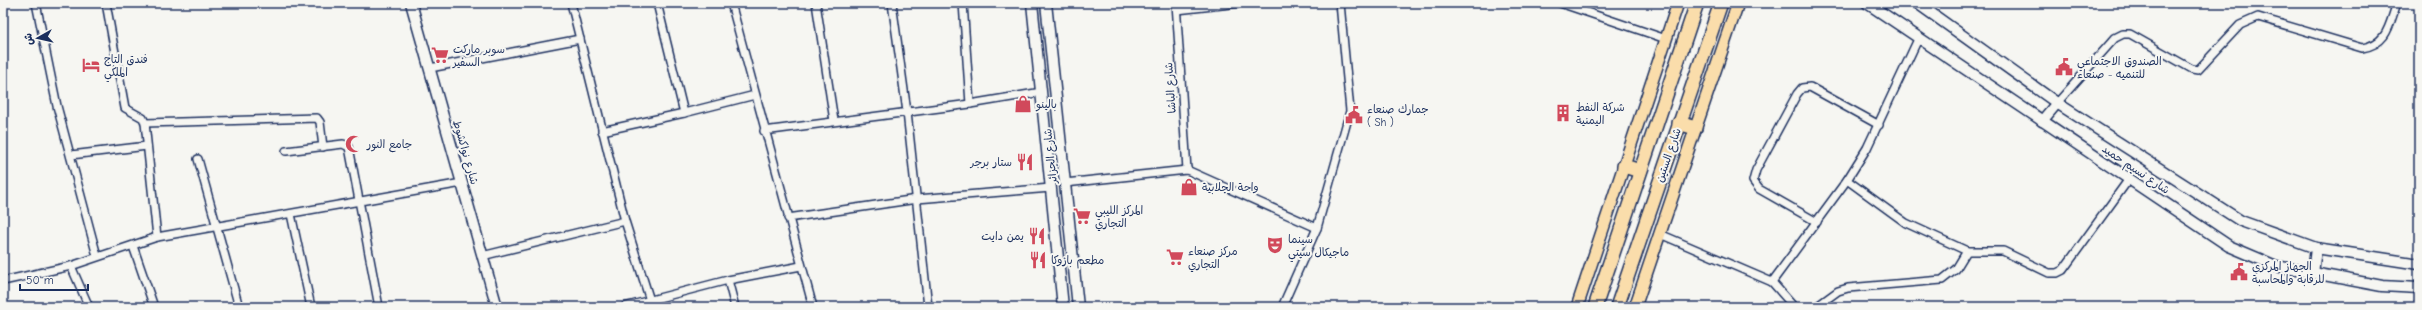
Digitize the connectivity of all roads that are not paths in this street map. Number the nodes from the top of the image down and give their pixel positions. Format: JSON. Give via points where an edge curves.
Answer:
{"nodes":[{"id":1,"x":36,"y":3,"type":"edge"},
{"id":2,"x":106,"y":3,"type":"edge"},
{"id":3,"x":411,"y":3,"type":"edge"},
{"id":4,"x":571,"y":3,"type":"edge"},
{"id":5,"x":657,"y":3,"type":"edge"},
{"id":6,"x":731,"y":3,"type":"edge"},
{"id":7,"x":816,"y":3,"type":"edge"},
{"id":8,"x":892,"y":3,"type":"edge"},
{"id":9,"x":963,"y":3,"type":"edge"},
{"id":10,"x":1032,"y":3,"type":"edge"},
{"id":11,"x":1046,"y":3,"type":"edge"},
{"id":12,"x":1240,"y":3,"type":"edge"},
{"id":13,"x":1340,"y":3,"type":"edge"},
{"id":14,"x":1560,"y":3,"type":"edge"},
{"id":15,"x":1678,"y":3,"type":"edge"},
{"id":16,"x":1696,"y":3,"type":"edge"},
{"id":17,"x":1721,"y":3,"type":"edge"},
{"id":18,"x":1738,"y":3,"type":"edge"},
{"id":19,"x":1867,"y":3,"type":"edge"},
{"id":20,"x":1917,"y":3,"type":"edge"},
{"id":21,"x":2397,"y":3,"type":"edge"},
{"id":22,"x":1177,"y":7,"type":"edge"},
{"id":23,"x":1919,"y":37,"type":"junction"},
{"id":24,"x":580,"y":39,"type":"junction"},
{"id":25,"x":1666,"y":39,"type":"junction"},
{"id":26,"x":430,"y":68,"type":"junction"},
{"id":27,"x":1042,"y":92,"type":"junction"},
{"id":28,"x":755,"y":94,"type":"junction"},
{"id":29,"x":2057,"y":103,"type":"junction"},
{"id":30,"x":970,"y":104,"type":"junction"},
{"id":31,"x":907,"y":112,"type":"junction"},
{"id":32,"x":684,"y":114,"type":"junction"},
{"id":33,"x":834,"y":121,"type":"junction"},
{"id":34,"x":2042,"y":121,"type":"junction"},
{"id":35,"x":1679,"y":122,"type":"junction"},
{"id":36,"x":145,"y":123,"type":"junction"},
{"id":37,"x":1879,"y":125,"type":"junction"},
{"id":38,"x":1695,"y":128,"type":"junction"},
{"id":39,"x":764,"y":130,"type":"junction"},
{"id":40,"x":602,"y":131,"type":"junction"},
{"id":41,"x":147,"y":146,"type":"junction"},
{"id":42,"x":324,"y":146,"type":"junction"},
{"id":43,"x":286,"y":151,"type":"dead end"},
{"id":44,"x":71,"y":155,"type":"junction"},
{"id":45,"x":198,"y":159,"type":"dead end"},
{"id":46,"x":1624,"y":166,"type":"junction"},
{"id":47,"x":1187,"y":170,"type":"junction"},
{"id":48,"x":1640,"y":171,"type":"junction"},
{"id":49,"x":2129,"y":179,"type":"junction"},
{"id":50,"x":1847,"y":180,"type":"junction"},
{"id":51,"x":462,"y":183,"type":"junction"},
{"id":52,"x":1064,"y":183,"type":"junction"},
{"id":53,"x":1051,"y":188,"type":"junction"},
{"id":54,"x":918,"y":199,"type":"junction"},
{"id":55,"x":360,"y":202,"type":"junction"},
{"id":56,"x":291,"y":214,"type":"junction"},
{"id":57,"x":788,"y":218,"type":"junction"},
{"id":58,"x":625,"y":221,"type":"junction"},
{"id":59,"x":1817,"y":222,"type":"junction"},
{"id":60,"x":217,"y":228,"type":"junction"},
{"id":61,"x":1317,"y":228,"type":"junction"},
{"id":62,"x":1660,"y":234,"type":"junction"},
{"id":63,"x":157,"y":237,"type":"junction"},
{"id":64,"x":133,"y":246,"type":"junction"},
{"id":65,"x":2316,"y":248,"type":"junction"},
{"id":66,"x":1967,"y":251,"type":"junction"},
{"id":67,"x":97,"y":256,"type":"junction"},
{"id":68,"x":482,"y":256,"type":"junction"},
{"id":69,"x":2419,"y":264,"type":"edge"},
{"id":70,"x":71,"y":266,"type":"junction"},
{"id":71,"x":801,"y":266,"type":"junction"},
{"id":72,"x":2313,"y":274,"type":"junction"},
{"id":73,"x":728,"y":280,"type":"junction"},
{"id":74,"x":3,"y":281,"type":"edge"},
{"id":75,"x":1772,"y":282,"type":"junction"},
{"id":76,"x":2419,"y":288,"type":"edge"},
{"id":77,"x":651,"y":304,"type":"edge"},
{"id":78,"x":89,"y":307,"type":"edge"},
{"id":79,"x":154,"y":307,"type":"edge"},
{"id":80,"x":239,"y":307,"type":"edge"},
{"id":81,"x":312,"y":307,"type":"edge"},
{"id":82,"x":379,"y":307,"type":"edge"},
{"id":83,"x":497,"y":307,"type":"edge"},
{"id":84,"x":624,"y":307,"type":"edge"},
{"id":85,"x":735,"y":307,"type":"edge"},
{"id":86,"x":813,"y":307,"type":"edge"},
{"id":87,"x":928,"y":307,"type":"edge"},
{"id":88,"x":1063,"y":307,"type":"edge"},
{"id":89,"x":1078,"y":307,"type":"edge"},
{"id":90,"x":1282,"y":307,"type":"edge"},
{"id":91,"x":1577,"y":307,"type":"edge"},
{"id":92,"x":1595,"y":307,"type":"edge"},
{"id":93,"x":1617,"y":307,"type":"edge"},
{"id":94,"x":1635,"y":307,"type":"edge"},
{"id":95,"x":1794,"y":307,"type":"edge"},
{"id":96,"x":1816,"y":307,"type":"edge"}],
"edges":[{"from":1,"to":44,"type":"street"},
{"from":2,"to":36,"type":"street","via":[[125,108],[143,118]]},
{"from":3,"to":26,"type":"main road","name":"شارع نواكشوط"},
{"from":4,"to":24,"type":"street"},
{"from":5,"to":32,"type":"street"},
{"from":6,"to":28,"type":"street"},
{"from":7,"to":33,"type":"street"},
{"from":8,"to":31,"type":"street"},
{"from":9,"to":30,"type":"street"},
{"from":10,"to":27,"type":"main road","name":"شارع الجزائر"},
{"from":11,"to":52,"type":"main road","name":"شارع الجزائر"},
{"from":12,"to":22,"type":"street"},
{"from":13,"to":61,"type":"street","via":[[1350,111]]},
{"from":14,"to":25,"type":"street"},
{"from":15,"to":25,"type":"main road"},
{"from":16,"to":48,"type":"highway","name":"شارع الستين"},
{"from":17,"to":35,"type":"highway","name":"شارع الستين"},
{"from":18,"to":38,"type":"main road","name":"شارع الستين"},
{"from":19,"to":23,"type":"main road","name":"شارع نسيم حميد"},
{"from":20,"to":29,"type":"main road","name":"شارع نسيم حميد"},
{"from":21,"to":29,"type":"street","via":[[2383,39],[2374,46],[2362,48],[2258,17],[2240,25],[2198,70],[2130,34],[2123,34],[2115,38]]},
{"from":22,"to":47,"type":"street","name":"شارع الباشا"},
{"from":23,"to":34,"type":"main road","name":"شارع نسيم حميد"},
{"from":23,"to":37,"type":"street"},
{"from":24,"to":26,"type":"street"},
{"from":24,"to":40,"type":"street"},
{"from":25,"to":46,"type":"main road"},
{"from":26,"to":51,"type":"main road","name":"شارع نواكشوط"},
{"from":27,"to":30,"type":"street"},
{"from":27,"to":53,"type":"main road","name":"شارع الجزائر"},
{"from":28,"to":32,"type":"street"},
{"from":28,"to":39,"type":"street"},
{"from":29,"to":34,"type":"main road"},
{"from":29,"to":65,"type":"main road","name":"شارع نسيم حميد","via":[[2241,221]]},
{"from":30,"to":31,"type":"street"},
{"from":31,"to":33,"type":"street"},
{"from":31,"to":54,"type":"street"},
{"from":32,"to":40,"type":"street"},
{"from":33,"to":39,"type":"street"},
{"from":34,"to":49,"type":"main road","name":"شارع نسيم حميد"},
{"from":35,"to":38,"type":"highway"},
{"from":35,"to":93,"type":"highway","name":"شارع الستين"},
{"from":36,"to":41,"type":"street"},
{"from":36,"to":42,"type":"street","via":[[317,118]]},
{"from":37,"to":50,"type":"street"},
{"from":37,"to":59,"type":"street","via":[[1810,87],[1802,88],[1797,94],[1756,170],[1754,181],[1759,189]]},
{"from":38,"to":62,"type":"main road","name":"شارع الستين"},
{"from":39,"to":57,"type":"street"},
{"from":40,"to":58,"type":"street"},
{"from":41,"to":44,"type":"street"},
{"from":41,"to":63,"type":"street"},
{"from":42,"to":43,"type":"street"},
{"from":42,"to":55,"type":"street","via":[[343,144],[349,147]]},
{"from":44,"to":67,"type":"street"},
{"from":45,"to":60,"type":"street"},
{"from":46,"to":48,"type":"highway"},
{"from":46,"to":91,"type":"main road"},
{"from":47,"to":52,"type":"street"},
{"from":47,"to":61,"type":"street"},
{"from":48,"to":92,"type":"highway","name":"شارع الستين"},
{"from":49,"to":66,"type":"street","via":[[2063,270],[2057,273],[2049,273],[2003,251]]},
{"from":49,"to":72,"type":"main road","name":"شارع نسيم حميد","via":[[2229,246],[2276,266]]},
{"from":50,"to":59,"type":"street"},
{"from":50,"to":66,"type":"street","via":[[1906,223]]},
{"from":51,"to":55,"type":"street"},
{"from":51,"to":68,"type":"main road","name":"شارع نواكشوط"},
{"from":52,"to":53,"type":"main road"},
{"from":52,"to":89,"type":"main road","name":"شارع الجزائر"},
{"from":53,"to":54,"type":"street"},
{"from":53,"to":88,"type":"main road","name":"شارع الجزائر"},
{"from":54,"to":57,"type":"street"},
{"from":54,"to":87,"type":"street"},
{"from":55,"to":56,"type":"street"},
{"from":55,"to":82,"type":"street"},
{"from":56,"to":60,"type":"street"},
{"from":56,"to":81,"type":"street"},
{"from":57,"to":71,"type":"street"},
{"from":58,"to":68,"type":"street"},
{"from":58,"to":77,"type":"street"},
{"from":59,"to":75,"type":"street"},
{"from":60,"to":63,"type":"street"},
{"from":60,"to":80,"type":"street"},
{"from":61,"to":90,"type":"street"},
{"from":62,"to":75,"type":"street"},
{"from":62,"to":94,"type":"main road","name":"شارع الستين"},
{"from":63,"to":64,"type":"street"},
{"from":64,"to":67,"type":"street"},
{"from":64,"to":79,"type":"street"},
{"from":65,"to":69,"type":"main road","name":"شارع نسيم حميد"},
{"from":65,"to":72,"type":"main road"},
{"from":66,"to":96,"type":"street","via":[[1956,269],[1942,280],[1848,288],[1838,291]]},
{"from":67,"to":70,"type":"street"},
{"from":68,"to":83,"type":"main road","name":"شارع نواكشوط"},
{"from":70,"to":74,"type":"street"},
{"from":70,"to":78,"type":"street"},
{"from":71,"to":73,"type":"street"},
{"from":71,"to":86,"type":"street"},
{"from":72,"to":76,"type":"main road","name":"شارع نسيم حميد","via":[[2382,286]]},
{"from":73,"to":77,"type":"street"},
{"from":73,"to":85,"type":"street"},
{"from":75,"to":95,"type":"street"},
{"from":77,"to":84,"type":"street"}]}
